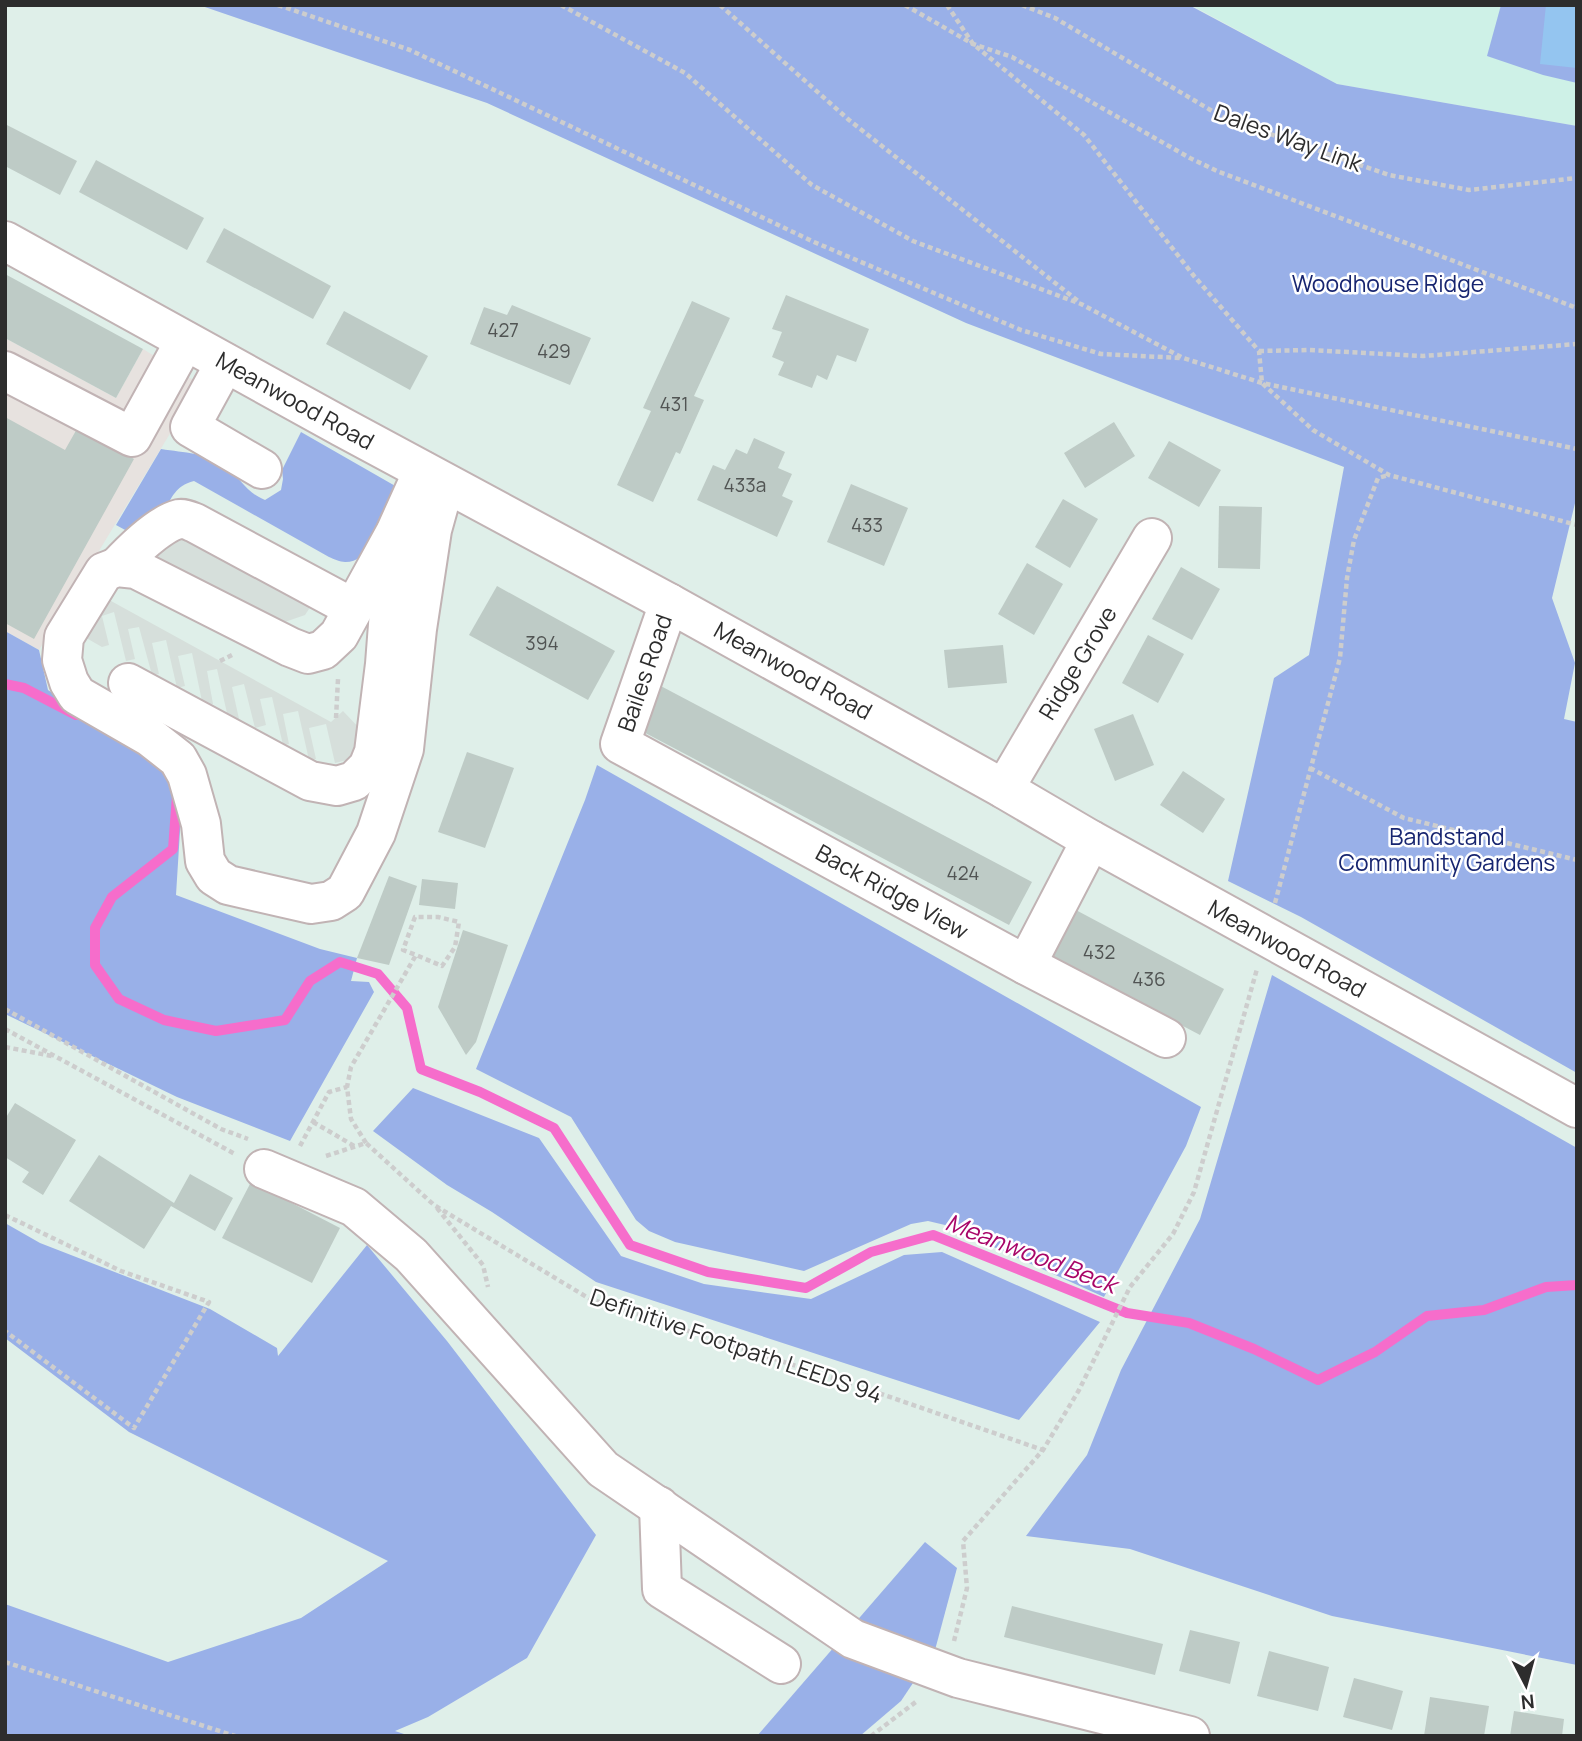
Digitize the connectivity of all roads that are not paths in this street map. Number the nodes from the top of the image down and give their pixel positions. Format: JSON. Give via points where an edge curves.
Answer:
{"nodes":[{"id":1,"x":5,"y":241,"type":"edge"},
{"id":2,"x":185,"y":341,"type":"junction"},
{"id":3,"x":225,"y":363,"type":"junction"},
{"id":4,"x":5,"y":370,"type":"edge"},
{"id":5,"x":262,"y":469,"type":"dead end"},
{"id":6,"x":434,"y":477,"type":"junction"},
{"id":7,"x":395,"y":533,"type":"junction"},
{"id":8,"x":1153,"y":538,"type":"dead end"},
{"id":9,"x":117,"y":567,"type":"junction"},
{"id":10,"x":669,"y":603,"type":"junction"},
{"id":11,"x":346,"y":622,"type":"junction"},
{"id":12,"x":402,"y":630,"type":"junction"},
{"id":13,"x":128,"y":683,"type":"dead end"},
{"id":14,"x":620,"y":744,"type":"joint"},
{"id":15,"x":1004,"y":789,"type":"junction"},
{"id":16,"x":1091,"y":840,"type":"junction"},
{"id":17,"x":1026,"y":965,"type":"junction"},
{"id":18,"x":1166,"y":1038,"type":"dead end"},
{"id":19,"x":1577,"y":1108,"type":"edge"},
{"id":20,"x":262,"y":1157,"type":"road end"},
{"id":21,"x":659,"y":1506,"type":"junction"},
{"id":22,"x":781,"y":1664,"type":"dead end"},
{"id":23,"x":1190,"y":1736,"type":"edge"}],
"edges":[{"from":1,"to":2,"type":"street","name":"Meanwood Road"},
{"from":2,"to":3,"type":"street","name":"Meanwood Road"},
{"from":2,"to":4,"type":"street","via":[[132,437]]},
{"from":3,"to":5,"type":"street","via":[[190,427]]},
{"from":3,"to":6,"type":"street","name":"Meanwood Road"},
{"from":6,"to":7,"type":"street"},
{"from":6,"to":10,"type":"street","name":"Meanwood Road"},
{"from":6,"to":12,"type":"street","via":[[432,530]]},
{"from":7,"to":11,"type":"street"},
{"from":7,"to":12,"type":"street"},
{"from":8,"to":15,"type":"street","name":"Ridge Grove"},
{"from":9,"to":11,"type":"street","via":[[136,569],[269,638],[309,653],[323,650]]},
{"from":9,"to":11,"type":"street","via":[[163,526],[180,519],[195,523]]},
{"from":9,"to":12,"type":"street","via":[[104,572],[64,637],[62,660],[69,682],[77,695],[150,737],[178,759],[201,824],[205,861],[214,876],[228,885],[311,904],[331,901],[345,892],[376,833],[404,749]]},
{"from":10,"to":14,"type":"street","name":"Bailes Road"},
{"from":10,"to":15,"type":"street","name":"Meanwood Road"},
{"from":11,"to":12,"type":"street"},
{"from":12,"to":13,"type":"street","via":[[368,767],[354,781],[337,786],[310,781]]},
{"from":14,"to":17,"type":"street","name":"Back Ridge View"},
{"from":15,"to":16,"type":"street","name":"Meanwood Road"},
{"from":16,"to":17,"type":"street"},
{"from":16,"to":19,"type":"street","name":"Meanwood Road"},
{"from":17,"to":18,"type":"street","name":"Back Ridge View"},
{"from":20,"to":21,"type":"street","via":[[354,1207],[411,1255],[603,1469]]},
{"from":21,"to":22,"type":"street","via":[[662,1589]]},
{"from":21,"to":23,"type":"street","via":[[853,1639],[958,1678]]}]}
